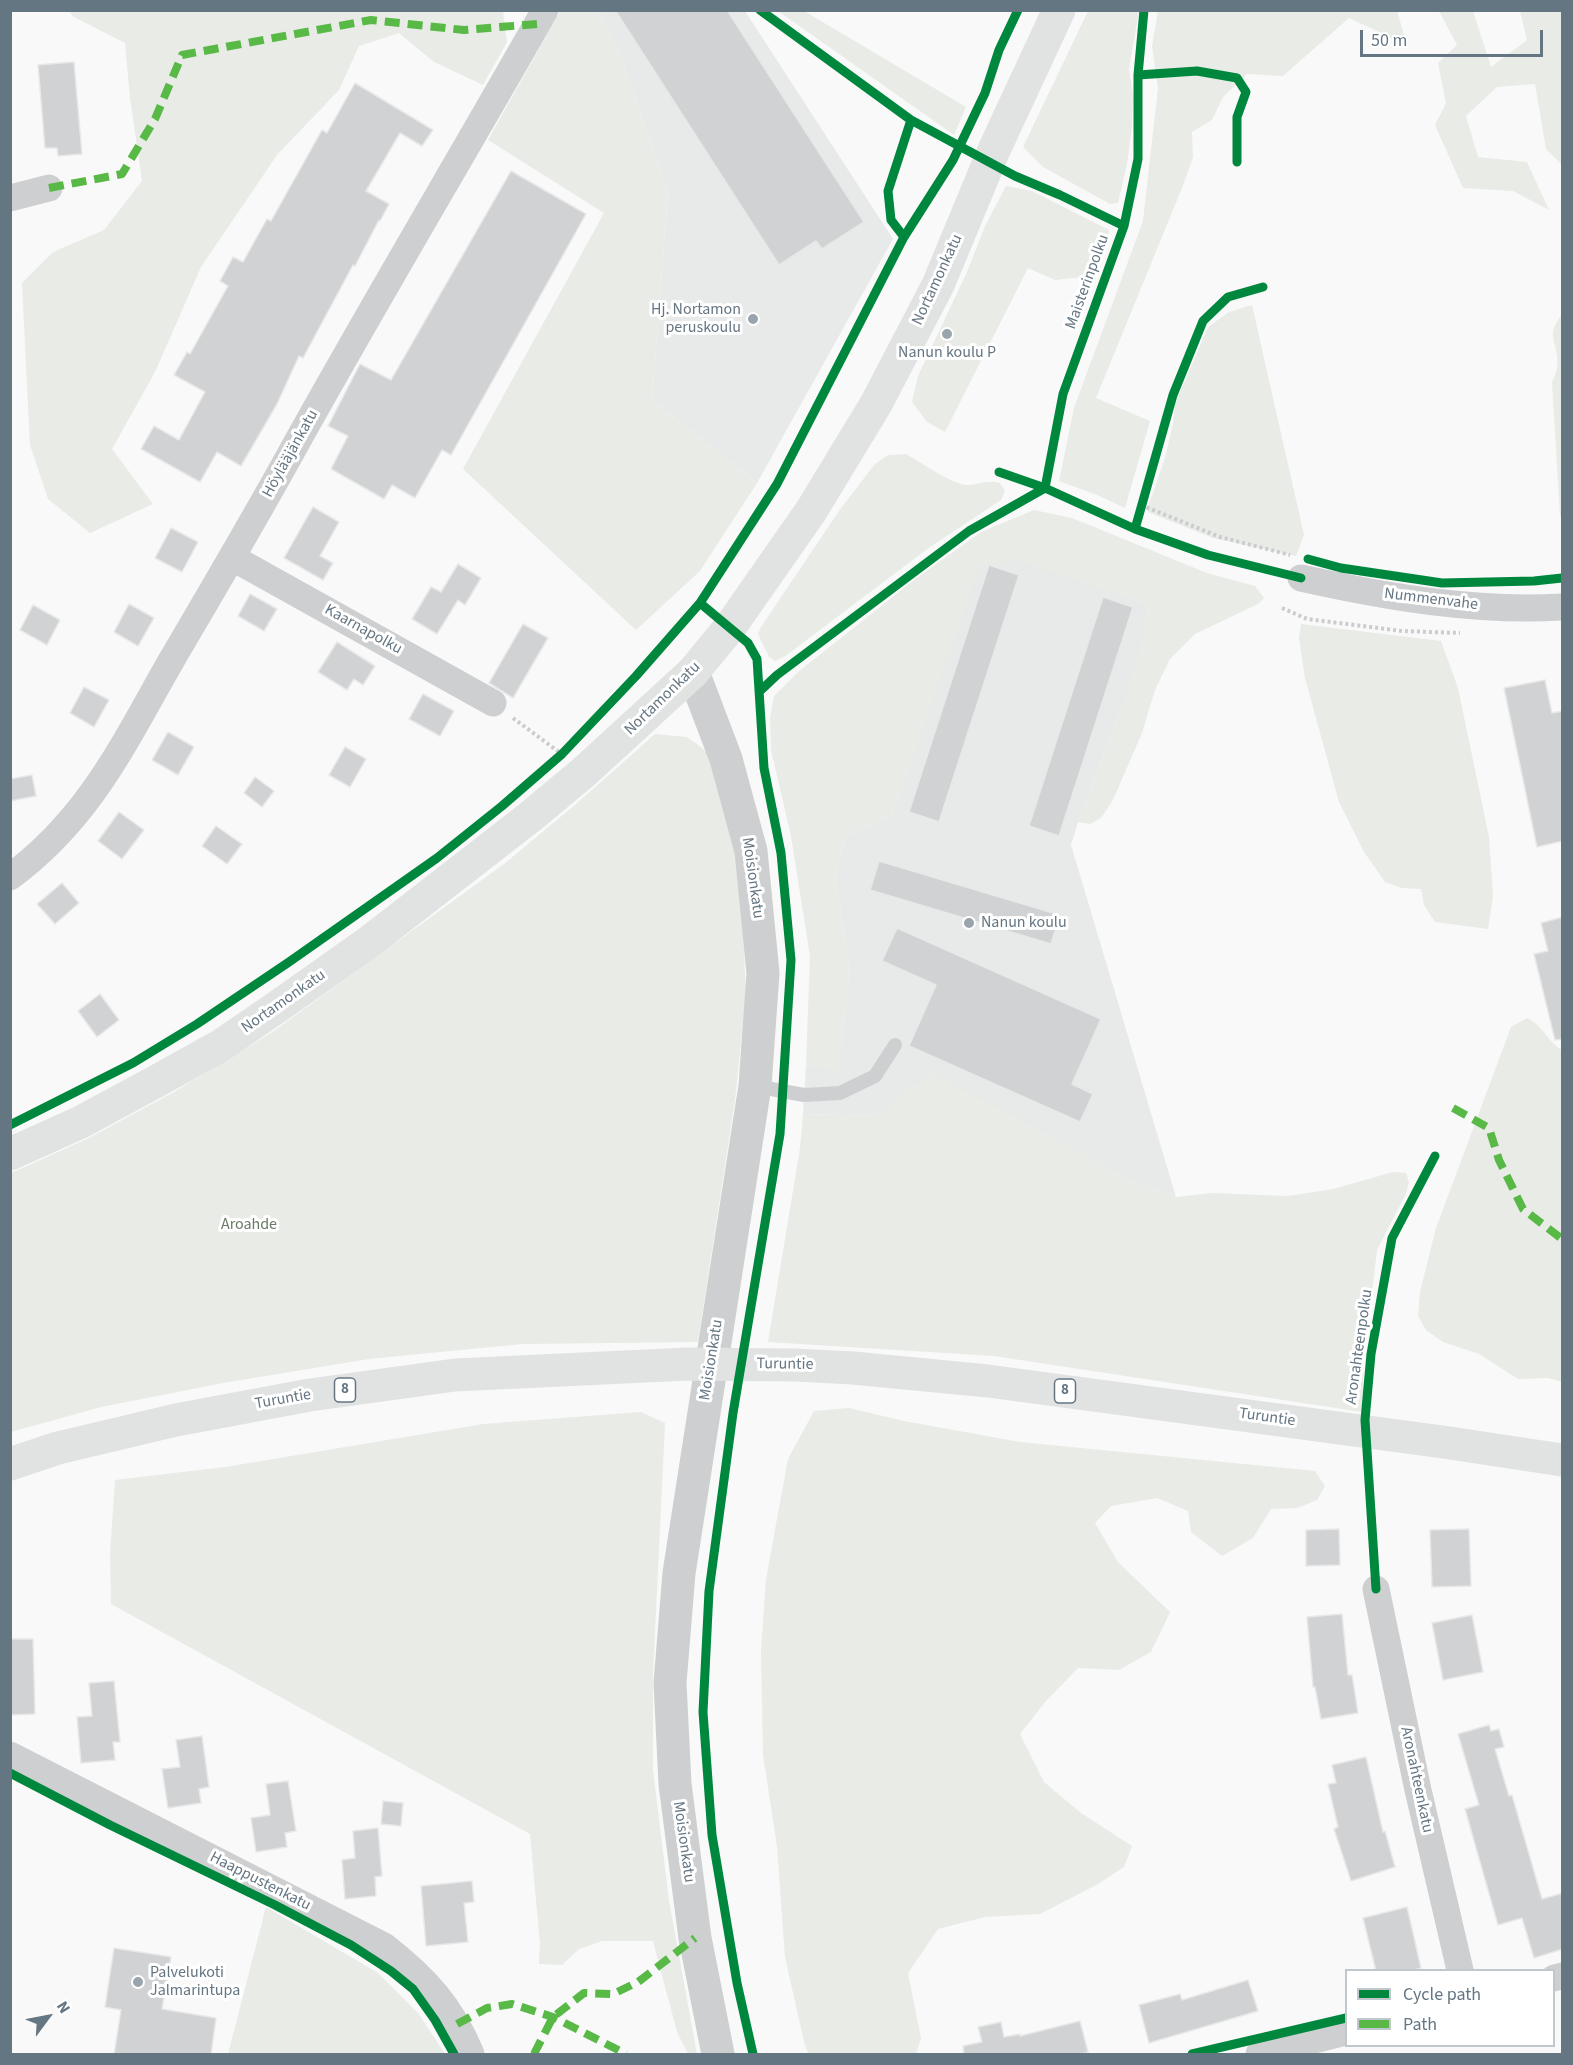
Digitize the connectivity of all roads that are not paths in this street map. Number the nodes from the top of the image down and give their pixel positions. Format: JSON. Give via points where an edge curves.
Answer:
{"nodes":[{"id":1,"x":545,"y":10,"type":"edge"},
{"id":2,"x":1059,"y":10,"type":"edge"},
{"id":3,"x":49,"y":188,"type":"dead end"},
{"id":4,"x":10,"y":198,"type":"edge"},
{"id":5,"x":233,"y":558,"type":"junction"},
{"id":6,"x":1299,"y":567,"type":"road end"},
{"id":7,"x":1563,"y":606,"type":"edge"},
{"id":8,"x":693,"y":672,"type":"junction"},
{"id":9,"x":493,"y":703,"type":"road end"},
{"id":10,"x":10,"y":877,"type":"edge"},
{"id":11,"x":895,"y":1045,"type":"dead end"},
{"id":12,"x":755,"y":1086,"type":"junction"},
{"id":13,"x":10,"y":1154,"type":"edge"},
{"id":14,"x":1563,"y":1460,"type":"edge"},
{"id":15,"x":10,"y":1464,"type":"edge"},
{"id":16,"x":1376,"y":1589,"type":"dead end"},
{"id":17,"x":10,"y":1755,"type":"edge"},
{"id":18,"x":1460,"y":1969,"type":"edge"},
{"id":19,"x":1345,"y":2033,"type":"edge"},
{"id":20,"x":471,"y":2055,"type":"edge"},
{"id":21,"x":718,"y":2055,"type":"edge"},
{"id":22,"x":1259,"y":2055,"type":"edge"}],
"edges":[{"from":1,"to":5,"type":"street","name":"Höylääjänkatu","via":[[371,309]]},
{"from":2,"to":8,"type":"main road","name":"Nortamonkatu","via":[[994,150],[938,285],[876,404],[811,511],[730,627]]},
{"from":3,"to":4,"type":"street"},
{"from":5,"to":9,"type":"street","name":"Kaarnapolku"},
{"from":5,"to":10,"type":"street","name":"Höylääjänkatu","via":[[126,742],[84,806],[55,839]]},
{"from":6,"to":7,"type":"street","name":"Nummenvahe","via":[[1352,590],[1454,605],[1531,609]]},
{"from":8,"to":12,"type":"street","name":"Moisionkatu","via":[[726,759],[751,851],[763,973]]},
{"from":8,"to":13,"type":"main road","name":"Nortamonkatu","via":[[572,757],[470,865],[369,942],[220,1046],[81,1122]]},
{"from":11,"to":12,"type":"lane","via":[[875,1076],[840,1093],[804,1095]]},
{"from":12,"to":21,"type":"street","name":"Moisionkatu","via":[[679,1573],[670,1683],[675,1784],[695,1938]]},
{"from":14,"to":15,"type":"main road","name":"Turuntie","number":"8","via":[[988,1381],[853,1368],[688,1364],[455,1375],[310,1395],[176,1420],[58,1448]]},
{"from":16,"to":18,"type":"street","name":"Aronahteenkatu"},
{"from":17,"to":20,"type":"street","name":"Haappustenkatu","via":[[384,1946],[432,1988],[457,2024]]},
{"from":19,"to":22,"type":"street"}]}
